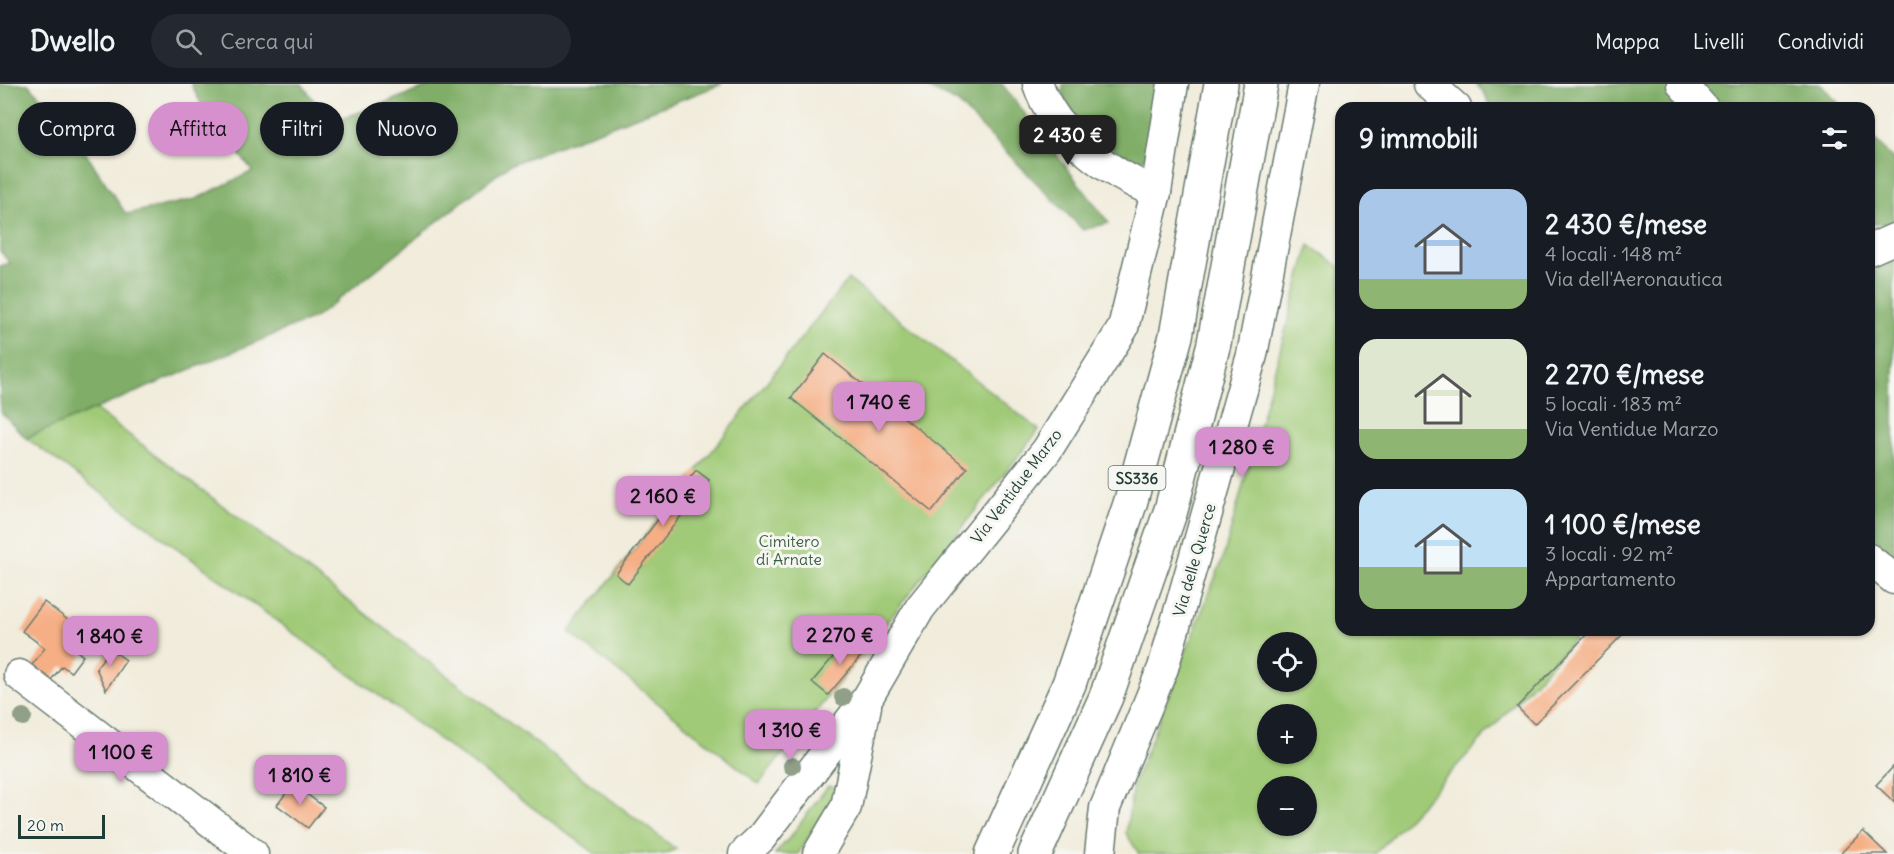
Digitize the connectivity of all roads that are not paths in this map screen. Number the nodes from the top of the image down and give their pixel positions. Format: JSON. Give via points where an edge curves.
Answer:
{"nodes":[{"id":1,"x":1038,"y":84,"type":"edge"},
{"id":2,"x":1173,"y":84,"type":"edge"},
{"id":3,"x":1221,"y":84,"type":"edge"},
{"id":4,"x":1261,"y":84,"type":"edge"},
{"id":5,"x":1304,"y":84,"type":"edge"},
{"id":6,"x":1429,"y":84,"type":"edge"},
{"id":7,"x":1682,"y":84,"type":"edge"},
{"id":8,"x":1449,"y":102,"type":"edge"},
{"id":9,"x":1698,"y":102,"type":"edge"},
{"id":10,"x":1156,"y":192,"type":"junction"},
{"id":11,"x":1894,"y":239,"type":"edge"},
{"id":12,"x":1875,"y":247,"type":"edge"},
{"id":13,"x":1875,"y":564,"type":"edge"},
{"id":14,"x":1894,"y":579,"type":"edge"},
{"id":15,"x":19,"y":675,"type":"dead end"},
{"id":16,"x":868,"y":698,"type":"junction"},
{"id":17,"x":253,"y":854,"type":"edge"},
{"id":18,"x":744,"y":854,"type":"edge"},
{"id":19,"x":818,"y":854,"type":"edge"},
{"id":20,"x":992,"y":854,"type":"edge"},
{"id":21,"x":1035,"y":854,"type":"edge"},
{"id":22,"x":1100,"y":854,"type":"edge"}],
"edges":[{"from":1,"to":10,"type":"street","via":[[1053,114],[1092,156],[1112,172]]},
{"from":2,"to":10,"type":"street","name":"Via Ventidue Marzo"},
{"from":3,"to":20,"type":"highway","number":"SS336","via":[[1176,336],[1130,504],[1069,684]]},
{"from":4,"to":21,"type":"highway","number":"SS336","via":[[1214,343],[1171,510],[1106,697]]},
{"from":5,"to":22,"type":"street","name":"Via delle Querce","via":[[1251,355],[1163,668],[1105,808]]},
{"from":6,"to":8,"type":"street"},
{"from":7,"to":9,"type":"street"},
{"from":10,"to":16,"type":"street","name":"Via Ventidue Marzo","via":[[1123,328],[1047,450],[920,608]]},
{"from":11,"to":12,"type":"street"},
{"from":13,"to":14,"type":"street"},
{"from":15,"to":17,"type":"street"},
{"from":16,"to":18,"type":"street","name":"Via Ventidue Marzo","via":[[762,838]]},
{"from":16,"to":19,"type":"street","name":"Via Ventidue Marzo","via":[[846,807]]}]}
